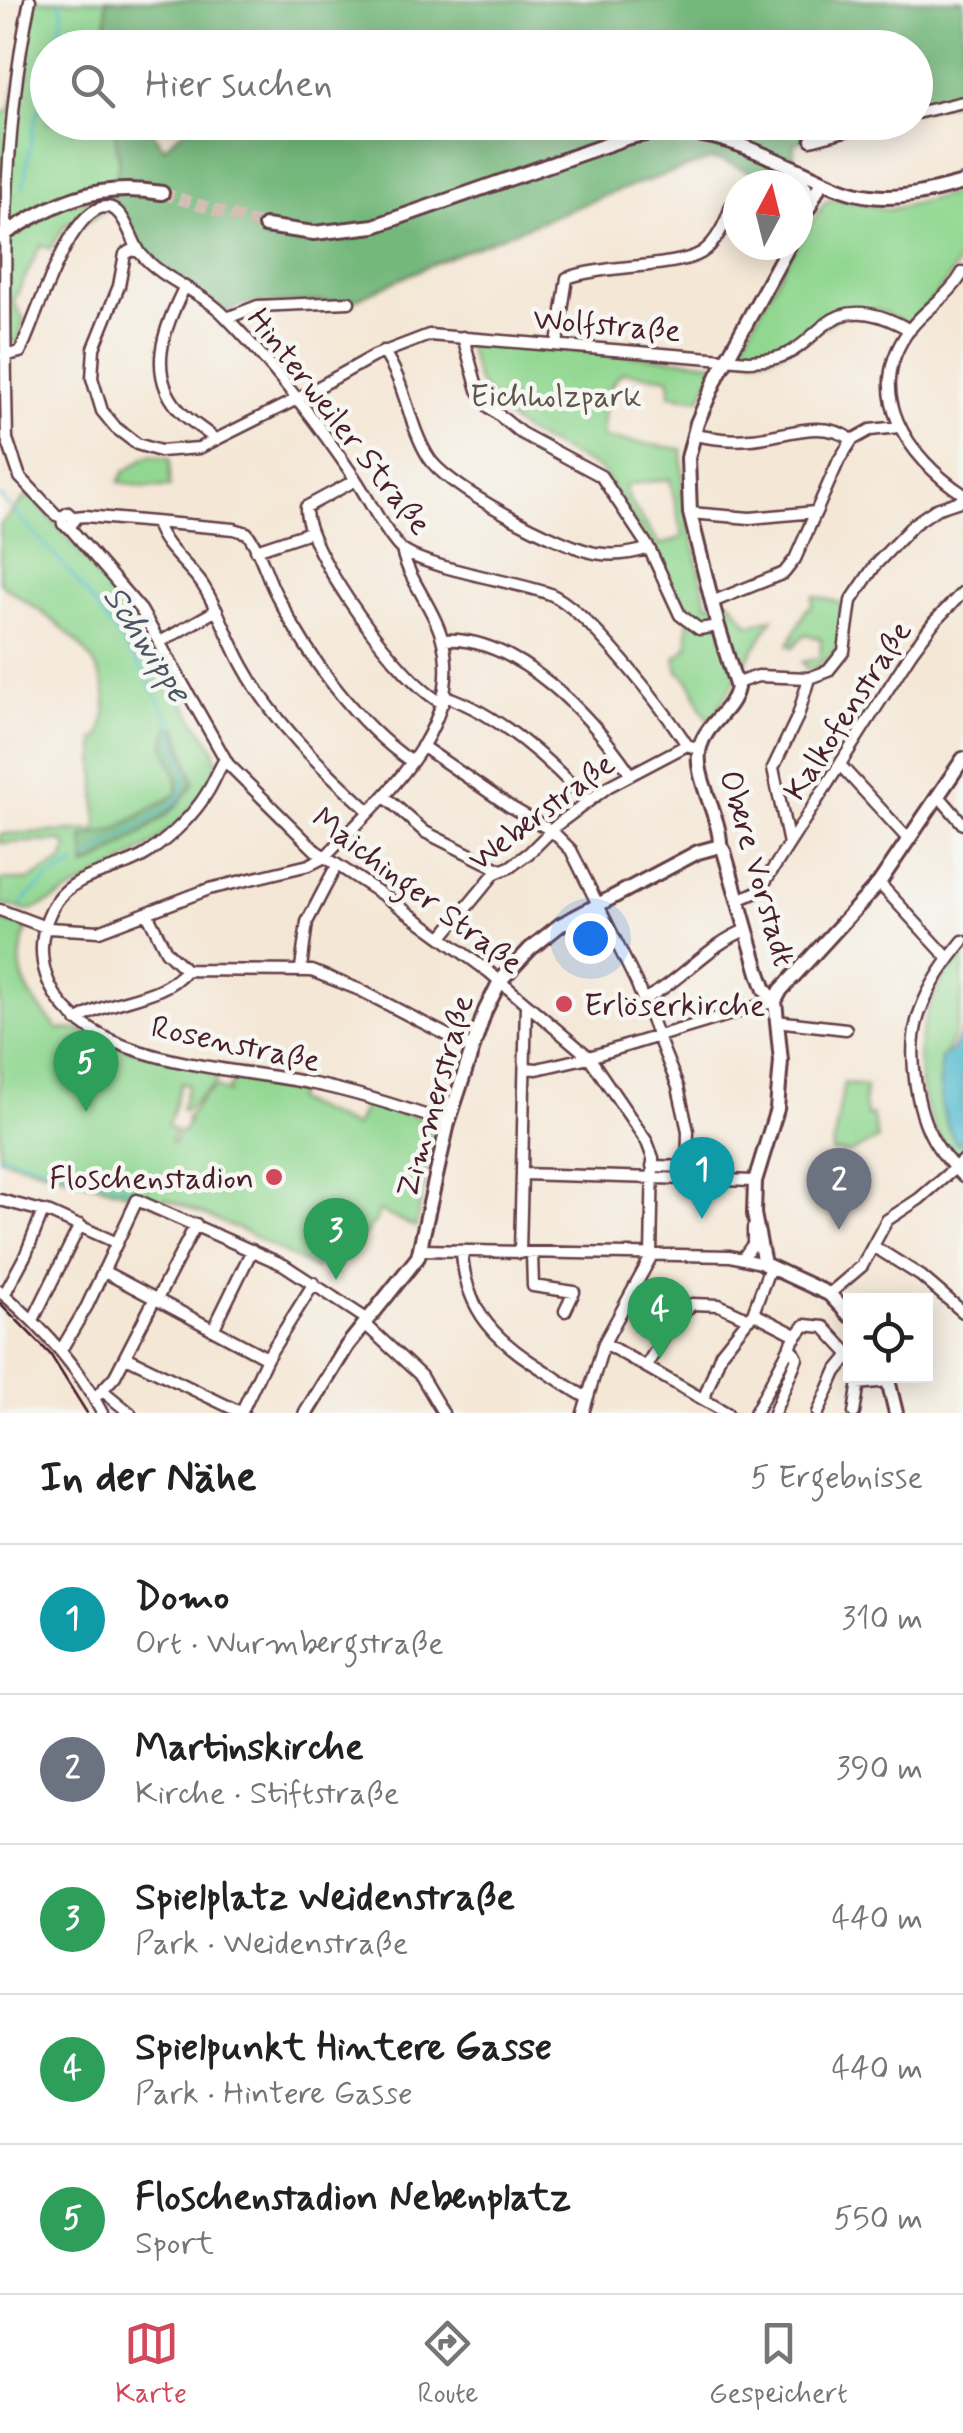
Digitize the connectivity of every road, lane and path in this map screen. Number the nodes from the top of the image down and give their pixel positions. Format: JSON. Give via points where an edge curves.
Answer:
{"nodes":[{"id":1,"x":30,"y":0,"type":"edge"},
{"id":2,"x":963,"y":102,"type":"edge"},
{"id":3,"x":933,"y":109,"type":"edge"},
{"id":4,"x":620,"y":140,"type":"edge"},
{"id":5,"x":727,"y":140,"type":"edge"},
{"id":6,"x":789,"y":166,"type":"junction"},
{"id":7,"x":792,"y":170,"type":"edge"},
{"id":8,"x":822,"y":181,"type":"junction"},
{"id":9,"x":963,"y":183,"type":"edge"},
{"id":10,"x":162,"y":193,"type":"tunnel mouth"},
{"id":11,"x":813,"y":200,"type":"edge"},
{"id":12,"x":723,"y":223,"type":"edge"},
{"id":13,"x":265,"y":226,"type":"tunnel mouth"},
{"id":14,"x":2,"y":236,"type":"edge"},
{"id":15,"x":139,"y":252,"type":"junction"},
{"id":16,"x":781,"y":260,"type":"edge"},
{"id":17,"x":963,"y":272,"type":"edge"},
{"id":18,"x":184,"y":288,"type":"junction"},
{"id":19,"x":349,"y":302,"type":"dead end"},
{"id":20,"x":227,"y":318,"type":"junction"},
{"id":21,"x":910,"y":330,"type":"junction"},
{"id":22,"x":463,"y":337,"type":"junction"},
{"id":23,"x":556,"y":344,"type":"junction"},
{"id":24,"x":384,"y":351,"type":"junction"},
{"id":25,"x":4,"y":356,"type":"junction"},
{"id":26,"x":726,"y":359,"type":"junction"},
{"id":27,"x":297,"y":399,"type":"junction"},
{"id":28,"x":899,"y":427,"type":"junction"},
{"id":29,"x":693,"y":435,"type":"junction"},
{"id":30,"x":216,"y":440,"type":"junction"},
{"id":31,"x":852,"y":440,"type":"junction"},
{"id":32,"x":356,"y":480,"type":"junction"},
{"id":33,"x":963,"y":497,"type":"edge"},
{"id":34,"x":690,"y":512,"type":"junction"},
{"id":35,"x":815,"y":512,"type":"junction"},
{"id":36,"x":69,"y":521,"type":"junction"},
{"id":37,"x":156,"y":523,"type":"junction"},
{"id":38,"x":310,"y":532,"type":"junction"},
{"id":39,"x":648,"y":548,"type":"junction"},
{"id":40,"x":256,"y":550,"type":"junction"},
{"id":41,"x":402,"y":550,"type":"junction"},
{"id":42,"x":963,"y":592,"type":"edge"},
{"id":43,"x":712,"y":602,"type":"junction"},
{"id":44,"x":217,"y":610,"type":"junction"},
{"id":45,"x":718,"y":626,"type":"junction"},
{"id":46,"x":443,"y":640,"type":"junction"},
{"id":47,"x":160,"y":642,"type":"junction"},
{"id":48,"x":809,"y":678,"type":"junction"},
{"id":49,"x":737,"y":683,"type":"junction"},
{"id":50,"x":444,"y":699,"type":"junction"},
{"id":51,"x":422,"y":746,"type":"junction"},
{"id":52,"x":693,"y":747,"type":"junction"},
{"id":53,"x":963,"y":758,"type":"edge"},
{"id":54,"x":225,"y":760,"type":"junction"},
{"id":55,"x":412,"y":762,"type":"junction"},
{"id":56,"x":841,"y":766,"type":"junction"},
{"id":57,"x":630,"y":773,"type":"junction"},
{"id":58,"x":938,"y":795,"type":"junction"},
{"id":59,"x":384,"y":796,"type":"junction"},
{"id":60,"x":588,"y":801,"type":"junction"},
{"id":61,"x":369,"y":811,"type":"junction"},
{"id":62,"x":963,"y":824,"type":"edge"},
{"id":63,"x":552,"y":830,"type":"junction"},
{"id":64,"x":908,"y":839,"type":"junction"},
{"id":65,"x":789,"y":844,"type":"junction"},
{"id":66,"x":720,"y":846,"type":"junction"},
{"id":67,"x":325,"y":857,"type":"junction"},
{"id":68,"x":501,"y":870,"type":"junction"},
{"id":69,"x":332,"y":872,"type":"dead end"},
{"id":70,"x":879,"y":883,"type":"junction"},
{"id":71,"x":738,"y":900,"type":"junction"},
{"id":72,"x":56,"y":903,"type":"junction"},
{"id":73,"x":598,"y":904,"type":"junction"},
{"id":74,"x":0,"y":910,"type":"edge"},
{"id":75,"x":147,"y":913,"type":"junction"},
{"id":76,"x":19,"y":917,"type":"junction"},
{"id":77,"x":45,"y":927,"type":"junction"},
{"id":78,"x":746,"y":930,"type":"junction"},
{"id":79,"x":442,"y":937,"type":"junction"},
{"id":80,"x":963,"y":940,"type":"edge"},
{"id":81,"x":949,"y":959,"type":"junction"},
{"id":82,"x":301,"y":968,"type":"junction"},
{"id":83,"x":186,"y":970,"type":"junction"},
{"id":84,"x":500,"y":981,"type":"junction"},
{"id":85,"x":644,"y":999,"type":"junction"},
{"id":86,"x":774,"y":1001,"type":"junction"},
{"id":87,"x":526,"y":1004,"type":"junction"},
{"id":88,"x":776,"y":1020,"type":"junction"},
{"id":89,"x":78,"y":1022,"type":"junction"},
{"id":90,"x":846,"y":1029,"type":"dead end"},
{"id":91,"x":659,"y":1036,"type":"junction"},
{"id":92,"x":472,"y":1048,"type":"junction"},
{"id":93,"x":588,"y":1057,"type":"junction"},
{"id":94,"x":526,"y":1068,"type":"junction"},
{"id":95,"x":448,"y":1122,"type":"junction"},
{"id":96,"x":959,"y":1164,"type":"edge"},
{"id":97,"x":652,"y":1166,"type":"junction"},
{"id":98,"x":687,"y":1173,"type":"junction"},
{"id":99,"x":522,"y":1174,"type":"junction"},
{"id":100,"x":963,"y":1178,"type":"edge"},
{"id":101,"x":652,"y":1179,"type":"junction"},
{"id":102,"x":755,"y":1181,"type":"junction"},
{"id":103,"x":0,"y":1201,"type":"edge"},
{"id":104,"x":43,"y":1211,"type":"junction"},
{"id":105,"x":754,"y":1214,"type":"junction"},
{"id":106,"x":196,"y":1224,"type":"junction"},
{"id":107,"x":80,"y":1225,"type":"junction"},
{"id":108,"x":115,"y":1242,"type":"junction"},
{"id":109,"x":873,"y":1246,"type":"junction"},
{"id":110,"x":252,"y":1250,"type":"junction"},
{"id":111,"x":421,"y":1250,"type":"junction"},
{"id":112,"x":462,"y":1252,"type":"junction"},
{"id":113,"x":526,"y":1253,"type":"junction"},
{"id":114,"x":651,"y":1257,"type":"junction"},
{"id":115,"x":743,"y":1258,"type":"junction"},
{"id":116,"x":767,"y":1265,"type":"junction"},
{"id":117,"x":102,"y":1271,"type":"junction"},
{"id":118,"x":314,"y":1283,"type":"junction"},
{"id":119,"x":2,"y":1293,"type":"edge"},
{"id":120,"x":829,"y":1294,"type":"junction"},
{"id":121,"x":155,"y":1301,"type":"junction"},
{"id":122,"x":843,"y":1309,"type":"edge"},
{"id":123,"x":565,"y":1311,"type":"dead end"},
{"id":124,"x":963,"y":1312,"type":"edge"},
{"id":125,"x":751,"y":1316,"type":"junction"},
{"id":126,"x":33,"y":1320,"type":"junction"},
{"id":127,"x":366,"y":1322,"type":"junction"},
{"id":128,"x":213,"y":1330,"type":"junction"},
{"id":129,"x":793,"y":1340,"type":"junction"},
{"id":130,"x":604,"y":1342,"type":"junction"},
{"id":131,"x":843,"y":1347,"type":"edge"},
{"id":132,"x":61,"y":1350,"type":"junction"},
{"id":133,"x":126,"y":1357,"type":"junction"},
{"id":134,"x":267,"y":1358,"type":"junction"},
{"id":135,"x":843,"y":1364,"type":"edge"},
{"id":136,"x":646,"y":1366,"type":"junction"},
{"id":137,"x":859,"y":1383,"type":"edge"},
{"id":138,"x":889,"y":1383,"type":"edge"},
{"id":139,"x":99,"y":1394,"type":"junction"},
{"id":140,"x":586,"y":1396,"type":"junction"},
{"id":141,"x":704,"y":1398,"type":"junction"},
{"id":142,"x":312,"y":1411,"type":"edge"},
{"id":143,"x":758,"y":1412,"type":"edge"},
{"id":144,"x":102,"y":1413,"type":"edge"},
{"id":145,"x":130,"y":1413,"type":"edge"},
{"id":146,"x":242,"y":1413,"type":"edge"},
{"id":147,"x":444,"y":1413,"type":"edge"},
{"id":148,"x":583,"y":1413,"type":"edge"},
{"id":149,"x":727,"y":1413,"type":"edge"},
{"id":150,"x":774,"y":1413,"type":"edge"},
{"id":151,"x":818,"y":1413,"type":"edge"},
{"id":152,"x":854,"y":1413,"type":"edge"},
{"id":153,"x":896,"y":1413,"type":"edge"}],
"edges":[{"from":1,"to":14,"type":"street","name":"Maichinger Straße","via":[[9,65]]},
{"from":2,"to":3,"type":"street"},
{"from":4,"to":13,"type":"main road","via":[[374,226],[314,233]]},
{"from":5,"to":6,"type":"main road"},
{"from":6,"to":7,"type":"main road"},
{"from":6,"to":8,"type":"main road"},
{"from":8,"to":9,"type":"main road","via":[[883,197]]},
{"from":8,"to":11,"type":"main road"},
{"from":10,"to":14,"type":"main road","via":[[84,194]]},
{"from":12,"to":23,"type":"street","via":[[714,242],[694,256],[567,278]]},
{"from":14,"to":25,"type":"street","name":"Maichinger Straße"},
{"from":15,"to":18,"type":"street","name":"Hinterweiler Straße"},
{"from":15,"to":25,"type":"street","name":"Hinterweiler Straße","via":[[118,211],[92,212],[53,268],[20,352]]},
{"from":15,"to":30,"type":"street","name":"Wolfstraße","via":[[125,254],[94,348],[99,403],[123,435],[153,450],[182,452]]},
{"from":16,"to":26,"type":"main road"},
{"from":17,"to":21,"type":"street"},
{"from":18,"to":20,"type":"street","name":"Hinterweiler Straße"},
{"from":18,"to":30,"type":"street","via":[[163,335],[160,370],[178,408]]},
{"from":19,"to":20,"type":"street","name":"Hinterweiler Straße","via":[[248,307]]},
{"from":20,"to":27,"type":"street","name":"Hinterweiler Straße"},
{"from":21,"to":26,"type":"street","name":"Wolfstraße","via":[[855,313],[827,323],[782,357]]},
{"from":21,"to":28,"type":"street","via":[[892,377]]},
{"from":22,"to":23,"type":"street","name":"Wolfstraße"},
{"from":22,"to":24,"type":"street","name":"Wolfstraße","via":[[429,335]]},
{"from":22,"to":39,"type":"street","via":[[489,407],[521,434],[598,472]]},
{"from":23,"to":26,"type":"street","name":"Wolfstraße"},
{"from":24,"to":27,"type":"street","name":"Wolfstraße"},
{"from":24,"to":39,"type":"street","via":[[417,437],[450,481],[580,548],[619,554]]},
{"from":25,"to":36,"type":"street","name":"Maichinger Straße","via":[[12,460],[25,484]]},
{"from":26,"to":29,"type":"main road"},
{"from":27,"to":30,"type":"street","name":"Wolfstraße"},
{"from":27,"to":32,"type":"street","name":"Hinterweiler Straße"},
{"from":28,"to":31,"type":"street"},
{"from":28,"to":33,"type":"street","via":[[927,466]]},
{"from":29,"to":31,"type":"street","via":[[751,439],[820,428]]},
{"from":29,"to":34,"type":"main road","via":[[686,476]]},
{"from":31,"to":35,"type":"street"},
{"from":32,"to":38,"type":"street","via":[[306,507]]},
{"from":32,"to":41,"type":"street","name":"Hinterweiler Straße"},
{"from":33,"to":48,"type":"street","via":[[923,517],[886,552],[851,601],[840,658]]},
{"from":34,"to":35,"type":"street","via":[[750,518]]},
{"from":34,"to":43,"type":"main road"},
{"from":35,"to":43,"type":"street","via":[[784,573]]},
{"from":36,"to":37,"type":"street","via":[[85,516]]},
{"from":36,"to":47,"type":"street","name":"Maichinger Straße"},
{"from":37,"to":40,"type":"street","via":[[241,530]]},
{"from":37,"to":44,"type":"street"},
{"from":38,"to":40,"type":"street"},
{"from":38,"to":50,"type":"street","via":[[376,639],[431,698]]},
{"from":39,"to":45,"type":"street","via":[[686,622],[699,629]]},
{"from":40,"to":55,"type":"street","via":[[322,671]]},
{"from":41,"to":46,"type":"street"},
{"from":41,"to":52,"type":"street","name":"Hinterweiler Straße","via":[[562,600]]},
{"from":42,"to":56,"type":"street","name":"Kalkofenstraße","via":[[922,637]]},
{"from":43,"to":45,"type":"main road"},
{"from":44,"to":47,"type":"street"},
{"from":44,"to":61,"type":"street","via":[[267,705]]},
{"from":45,"to":49,"type":"main road"},
{"from":46,"to":50,"type":"street"},
{"from":46,"to":57,"type":"street","via":[[492,649],[527,667],[588,720]]},
{"from":47,"to":54,"type":"street","name":"Maichinger Straße"},
{"from":48,"to":49,"type":"street","via":[[758,676]]},
{"from":48,"to":65,"type":"street","via":[[773,768]]},
{"from":49,"to":52,"type":"main road","name":"Obere Vorstadt","via":[[735,696]]},
{"from":50,"to":51,"type":"street"},
{"from":50,"to":60,"type":"street","via":[[498,724]]},
{"from":51,"to":55,"type":"street"},
{"from":51,"to":63,"type":"street"},
{"from":52,"to":57,"type":"street","name":"Weberstraße"},
{"from":52,"to":66,"type":"main road","name":"Obere Vorstadt"},
{"from":53,"to":58,"type":"main road"},
{"from":54,"to":67,"type":"street","name":"Maichinger Straße"},
{"from":54,"to":72,"type":"street","via":[[207,794],[166,840],[129,864],[78,881]]},
{"from":55,"to":59,"type":"street"},
{"from":56,"to":64,"type":"street"},
{"from":56,"to":65,"type":"street","name":"Kalkofenstraße"},
{"from":57,"to":60,"type":"street","name":"Weberstraße"},
{"from":58,"to":62,"type":"street"},
{"from":58,"to":64,"type":"main road"},
{"from":59,"to":61,"type":"street"},
{"from":59,"to":68,"type":"street","via":[[425,832]]},
{"from":60,"to":63,"type":"street","name":"Weberstraße"},
{"from":61,"to":67,"type":"street"},
{"from":63,"to":68,"type":"street","name":"Weberstraße"},
{"from":63,"to":73,"type":"street","via":[[572,850]]},
{"from":64,"to":70,"type":"main road"},
{"from":65,"to":71,"type":"street","name":"Kalkofenstraße","via":[[759,891]]},
{"from":66,"to":71,"type":"main road","name":"Obere Vorstadt"},
{"from":66,"to":73,"type":"main road","name":"Zimmerstraße"},
{"from":67,"to":75,"type":"street"},
{"from":67,"to":79,"type":"street","name":"Maichinger Straße"},
{"from":68,"to":79,"type":"street","name":"Weberstraße"},
{"from":69,"to":82,"type":"street","via":[[307,922]]},
{"from":70,"to":81,"type":"street"},
{"from":70,"to":86,"type":"main road"},
{"from":71,"to":78,"type":"main road","name":"Obere Vorstadt"},
{"from":72,"to":76,"type":"street"},
{"from":72,"to":77,"type":"street","name":"Rosenstraße"},
{"from":73,"to":84,"type":"main road","name":"Zimmerstraße","via":[[547,934]]},
{"from":73,"to":85,"type":"street"},
{"from":74,"to":76,"type":"street"},
{"from":75,"to":77,"type":"street","via":[[99,931]]},
{"from":75,"to":83,"type":"street","via":[[166,950]]},
{"from":76,"to":77,"type":"street"},
{"from":77,"to":89,"type":"street","name":"Rosenstraße","via":[[41,956],[48,982]]},
{"from":78,"to":85,"type":"street"},
{"from":78,"to":86,"type":"main road","name":"Obere Vorstadt"},
{"from":79,"to":84,"type":"street","name":"Maichinger Straße"},
{"from":80,"to":81,"type":"street"},
{"from":81,"to":96,"type":"street","via":[[920,1010],[914,1048],[930,1133]]},
{"from":82,"to":83,"type":"street"},
{"from":82,"to":92,"type":"street","via":[[360,990]]},
{"from":83,"to":89,"type":"street"},
{"from":84,"to":87,"type":"street","name":"Maichinger Straße"},
{"from":84,"to":92,"type":"main road","name":"Zimmerstraße"},
{"from":85,"to":91,"type":"street"},
{"from":86,"to":88,"type":"main road","name":"Obere Vorstadt"},
{"from":86,"to":91,"type":"street"},
{"from":87,"to":93,"type":"street","name":"Maichinger Straße"},
{"from":87,"to":94,"type":"street"},
{"from":88,"to":90,"type":"street"},
{"from":88,"to":102,"type":"main road","name":"Obere Vorstadt","via":[[780,1090]]},
{"from":89,"to":95,"type":"street","name":"Rosenstraße","via":[[171,1059],[340,1090]]},
{"from":91,"to":93,"type":"street"},
{"from":91,"to":98,"type":"street","via":[[685,1115]]},
{"from":92,"to":95,"type":"main road","name":"Zimmerstraße"},
{"from":93,"to":94,"type":"street"},
{"from":93,"to":97,"type":"street","name":"Maichinger Straße","via":[[650,1148]]},
{"from":94,"to":99,"type":"street"},
{"from":95,"to":111,"type":"main road","name":"Zimmerstraße"},
{"from":96,"to":100,"type":"street"},
{"from":96,"to":109,"type":"street","via":[[887,1220]]},
{"from":97,"to":98,"type":"street"},
{"from":97,"to":101,"type":"street","name":"Maichinger Straße"},
{"from":98,"to":101,"type":"street"},
{"from":98,"to":102,"type":"street"},
{"from":99,"to":101,"type":"street"},
{"from":99,"to":113,"type":"street"},
{"from":101,"to":114,"type":"street","name":"Maichinger Straße"},
{"from":102,"to":105,"type":"main road","name":"Obere Vorstadt"},
{"from":103,"to":104,"type":"street"},
{"from":104,"to":107,"type":"street"},
{"from":104,"to":119,"type":"street"},
{"from":105,"to":115,"type":"street","via":[[753,1244]]},
{"from":105,"to":116,"type":"main road","name":"Obere Vorstadt"},
{"from":106,"to":108,"type":"street","via":[[137,1200]]},
{"from":106,"to":110,"type":"street"},
{"from":106,"to":121,"type":"street"},
{"from":107,"to":108,"type":"street"},
{"from":107,"to":126,"type":"street"},
{"from":108,"to":117,"type":"street"},
{"from":109,"to":120,"type":"street","via":[[858,1271]]},
{"from":109,"to":124,"type":"street"},
{"from":110,"to":118,"type":"street"},
{"from":110,"to":128,"type":"street"},
{"from":111,"to":112,"type":"street"},
{"from":111,"to":127,"type":"main road"},
{"from":112,"to":113,"type":"street"},
{"from":112,"to":140,"type":"street","via":[[470,1298],[488,1328]]},
{"from":113,"to":114,"type":"street"},
{"from":113,"to":123,"type":"street","via":[[532,1286],[574,1292]]},
{"from":114,"to":115,"type":"street"},
{"from":114,"to":130,"type":"street"},
{"from":115,"to":116,"type":"street"},
{"from":116,"to":120,"type":"main road"},
{"from":116,"to":125,"type":"street"},
{"from":117,"to":121,"type":"street"},
{"from":117,"to":132,"type":"street"},
{"from":118,"to":127,"type":"street"},
{"from":118,"to":134,"type":"street"},
{"from":119,"to":126,"type":"street"},
{"from":120,"to":122,"type":"main road"},
{"from":121,"to":128,"type":"street"},
{"from":121,"to":133,"type":"street"},
{"from":125,"to":129,"type":"street"},
{"from":125,"to":136,"type":"street","via":[[692,1304]]},
{"from":125,"to":141,"type":"street","via":[[721,1353]]},
{"from":126,"to":132,"type":"street"},
{"from":127,"to":142,"type":"main road"},
{"from":127,"to":147,"type":"street","via":[[414,1368]]},
{"from":128,"to":134,"type":"street"},
{"from":129,"to":131,"type":"street","via":[[805,1325],[817,1324]]},
{"from":129,"to":143,"type":"street"},
{"from":129,"to":150,"type":"street","via":[[797,1358]]},
{"from":130,"to":136,"type":"street"},
{"from":130,"to":140,"type":"street"},
{"from":132,"to":139,"type":"street"},
{"from":133,"to":139,"type":"street"},
{"from":133,"to":146,"type":"street"},
{"from":134,"to":146,"type":"street"},
{"from":135,"to":151,"type":"street"},
{"from":136,"to":141,"type":"street"},
{"from":137,"to":152,"type":"street"},
{"from":138,"to":153,"type":"main road"},
{"from":139,"to":144,"type":"street"},
{"from":139,"to":145,"type":"street"},
{"from":140,"to":148,"type":"street"},
{"from":141,"to":149,"type":"street"}]}
